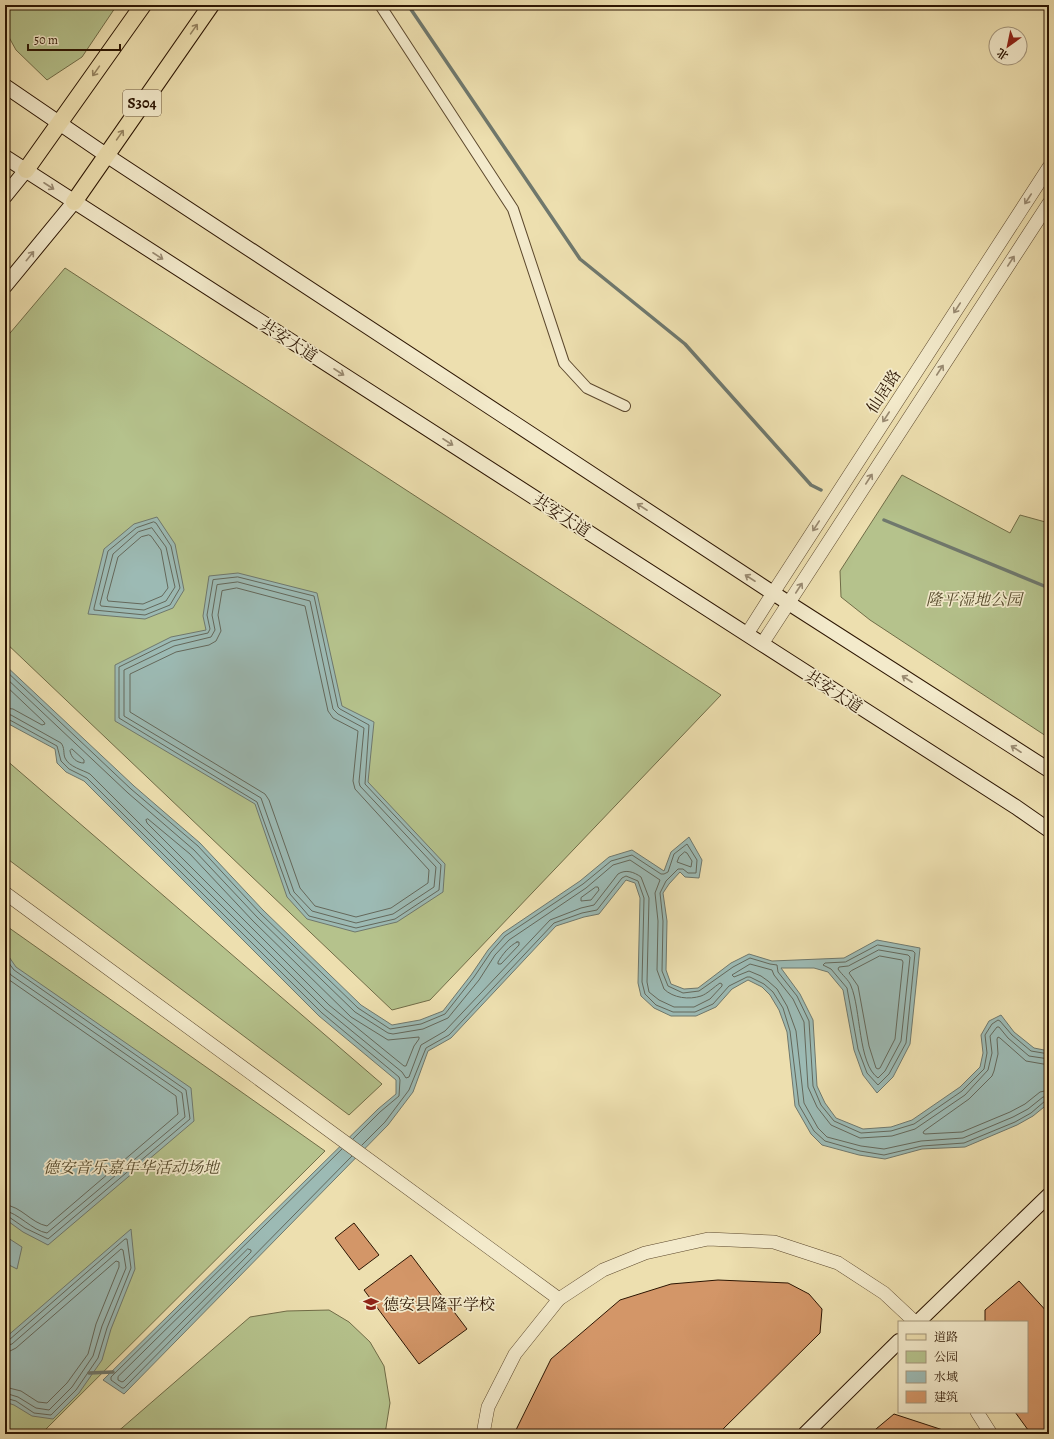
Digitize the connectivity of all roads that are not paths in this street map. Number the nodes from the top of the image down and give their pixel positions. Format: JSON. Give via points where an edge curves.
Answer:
{"nodes":[{"id":1,"x":143,"y":5,"type":"edge"},
{"id":2,"x":211,"y":5,"type":"edge"},
{"id":3,"x":380,"y":5,"type":"edge"},
{"id":4,"x":5,"y":86,"type":"edge"},
{"id":5,"x":60,"y":123,"type":"junction"},
{"id":6,"x":106,"y":155,"type":"junction"},
{"id":7,"x":5,"y":157,"type":"edge"},
{"id":8,"x":1049,"y":167,"type":"edge"},
{"id":9,"x":26,"y":170,"type":"junction"},
{"id":10,"x":5,"y":196,"type":"edge"},
{"id":11,"x":74,"y":202,"type":"junction"},
{"id":12,"x":1049,"y":203,"type":"edge"},
{"id":13,"x":5,"y":286,"type":"edge"},
{"id":14,"x":625,"y":406,"type":"dead end"},
{"id":15,"x":773,"y":593,"type":"junction"},
{"id":16,"x":789,"y":603,"type":"junction"},
{"id":17,"x":747,"y":634,"type":"junction"},
{"id":18,"x":762,"y":644,"type":"junction"},
{"id":19,"x":1049,"y":770,"type":"edge"},
{"id":20,"x":1049,"y":830,"type":"edge"},
{"id":21,"x":5,"y":894,"type":"edge"},
{"id":22,"x":1049,"y":1195,"type":"edge"},
{"id":23,"x":559,"y":1299,"type":"junction"},
{"id":24,"x":914,"y":1321,"type":"edge"},
{"id":25,"x":919,"y":1321,"type":"edge"},
{"id":26,"x":898,"y":1342,"type":"edge"},
{"id":27,"x":978,"y":1413,"type":"edge"},
{"id":28,"x":483,"y":1434,"type":"edge"},
{"id":29,"x":805,"y":1434,"type":"edge"},
{"id":30,"x":991,"y":1434,"type":"edge"}],
"edges":[{"from":1,"to":5,"type":"main road","one_way":true},
{"from":6,"to":2,"type":"main road","number":"S304","one_way":true},
{"from":3,"to":14,"type":"street","via":[[513,209],[564,363],[587,388]]},
{"from":4,"to":5,"type":"main road"},
{"from":5,"to":6,"type":"main road"},
{"from":5,"to":9,"type":"main road"},
{"from":6,"to":11,"type":"main road","number":"S304"},
{"from":15,"to":6,"type":"main road","one_way":true},
{"from":7,"to":9,"type":"main road","name":"共安大道"},
{"from":8,"to":15,"type":"street","name":"仙居路","one_way":true},
{"from":9,"to":10,"type":"main road"},
{"from":9,"to":11,"type":"main road","name":"共安大道","one_way":true},
{"from":13,"to":11,"type":"main road","one_way":true},
{"from":11,"to":17,"type":"main road","name":"共安大道","one_way":true},
{"from":16,"to":12,"type":"street","one_way":true},
{"from":15,"to":16,"type":"main road"},
{"from":15,"to":17,"type":"street","name":"仙居路"},
{"from":16,"to":18,"type":"street"},
{"from":19,"to":16,"type":"main road","one_way":true},
{"from":17,"to":18,"type":"main road","name":"共安大道"},
{"from":18,"to":20,"type":"main road","name":"共安大道","via":[[1016,806]]},
{"from":21,"to":23,"type":"street"},
{"from":22,"to":25,"type":"main road"},
{"from":23,"to":24,"type":"street","via":[[602,1270],[645,1253],[708,1239],[774,1242],[838,1263],[884,1293]]},
{"from":23,"to":28,"type":"street","via":[[515,1354],[488,1407]]},
{"from":26,"to":29,"type":"main road"},
{"from":27,"to":30,"type":"street"}]}
